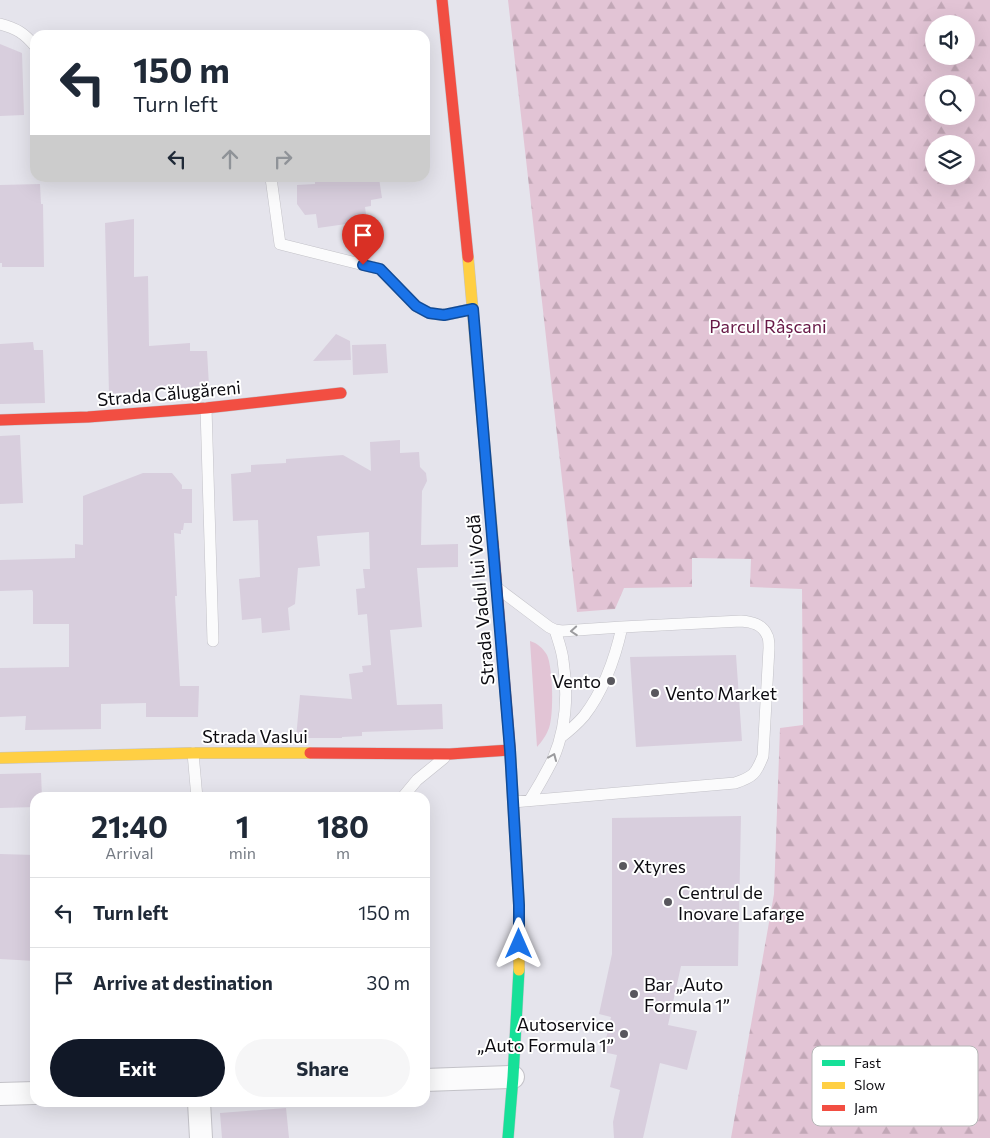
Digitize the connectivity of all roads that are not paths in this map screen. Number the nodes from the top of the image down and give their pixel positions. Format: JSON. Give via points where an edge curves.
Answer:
{"nodes":[{"id":1,"x":442,"y":0,"type":"edge"},
{"id":2,"x":0,"y":24,"type":"edge"},
{"id":3,"x":30,"y":40,"type":"edge"},
{"id":4,"x":272,"y":182,"type":"edge"},
{"id":5,"x":473,"y":309,"type":"junction"},
{"id":6,"x":341,"y":393,"type":"dead end"},
{"id":7,"x":206,"y":408,"type":"junction"},
{"id":8,"x":0,"y":420,"type":"edge"},
{"id":9,"x":496,"y":587,"type":"junction"},
{"id":10,"x":622,"y":627,"type":"junction"},
{"id":11,"x":555,"y":630,"type":"junction"},
{"id":12,"x":213,"y":641,"type":"dead end"},
{"id":13,"x":561,"y":737,"type":"junction"},
{"id":14,"x":510,"y":750,"type":"junction"},
{"id":15,"x":193,"y":753,"type":"junction"},
{"id":16,"x":450,"y":754,"type":"junction"},
{"id":17,"x":0,"y":758,"type":"edge"},
{"id":18,"x":196,"y":792,"type":"edge"},
{"id":19,"x":407,"y":792,"type":"edge"},
{"id":20,"x":530,"y":800,"type":"junction"},
{"id":21,"x":513,"y":802,"type":"junction"},
{"id":22,"x":513,"y":1077,"type":"junction"},
{"id":23,"x":430,"y":1080,"type":"edge"},
{"id":24,"x":30,"y":1093,"type":"edge"},
{"id":25,"x":0,"y":1094,"type":"edge"},
{"id":26,"x":199,"y":1107,"type":"edge"},
{"id":27,"x":201,"y":1138,"type":"edge"},
{"id":28,"x":508,"y":1138,"type":"edge"}],
"edges":[{"from":1,"to":5,"type":"main road","name":"Strada Vadul lui Vodă"},
{"from":2,"to":3,"type":"lane"},
{"from":4,"to":5,"type":"lane","via":[[280,244],[380,269],[416,306],[429,313],[444,315]]},
{"from":5,"to":9,"type":"main road","name":"Strada Vadul lui Vodă"},
{"from":6,"to":7,"type":"main road","name":"Strada Călugăreni"},
{"from":7,"to":8,"type":"main road","name":"Strada Călugăreni"},
{"from":7,"to":12,"type":"lane"},
{"from":9,"to":11,"type":"lane"},
{"from":9,"to":14,"type":"main road","name":"Strada Vadul lui Vodă"},
{"from":10,"to":11,"type":"lane","one_way":true},
{"from":10,"to":13,"type":"lane","via":[[618,648],[600,691],[584,716]]},
{"from":10,"to":20,"type":"lane","via":[[741,621],[760,626],[767,635],[769,648],[763,756],[758,769],[748,779],[735,783]]},
{"from":11,"to":13,"type":"lane","via":[[566,681]]},
{"from":20,"to":13,"type":"lane","one_way":true,"via":[[553,759]]},
{"from":14,"to":16,"type":"main road","name":"Strada Vaslui"},
{"from":14,"to":21,"type":"main road","name":"Strada Vadul lui Vodă"},
{"from":15,"to":16,"type":"main road","name":"Strada Vaslui"},
{"from":15,"to":17,"type":"main road","name":"Strada Vaslui"},
{"from":15,"to":18,"type":"lane"},
{"from":16,"to":19,"type":"lane"},
{"from":20,"to":21,"type":"lane"},
{"from":21,"to":22,"type":"main road","name":"Strada Vadul lui Vodă","via":[[519,905]]},
{"from":22,"to":23,"type":"street"},
{"from":22,"to":28,"type":"main road","name":"Strada Vadul lui Vodă"},
{"from":24,"to":25,"type":"street"},
{"from":26,"to":27,"type":"street"}]}
